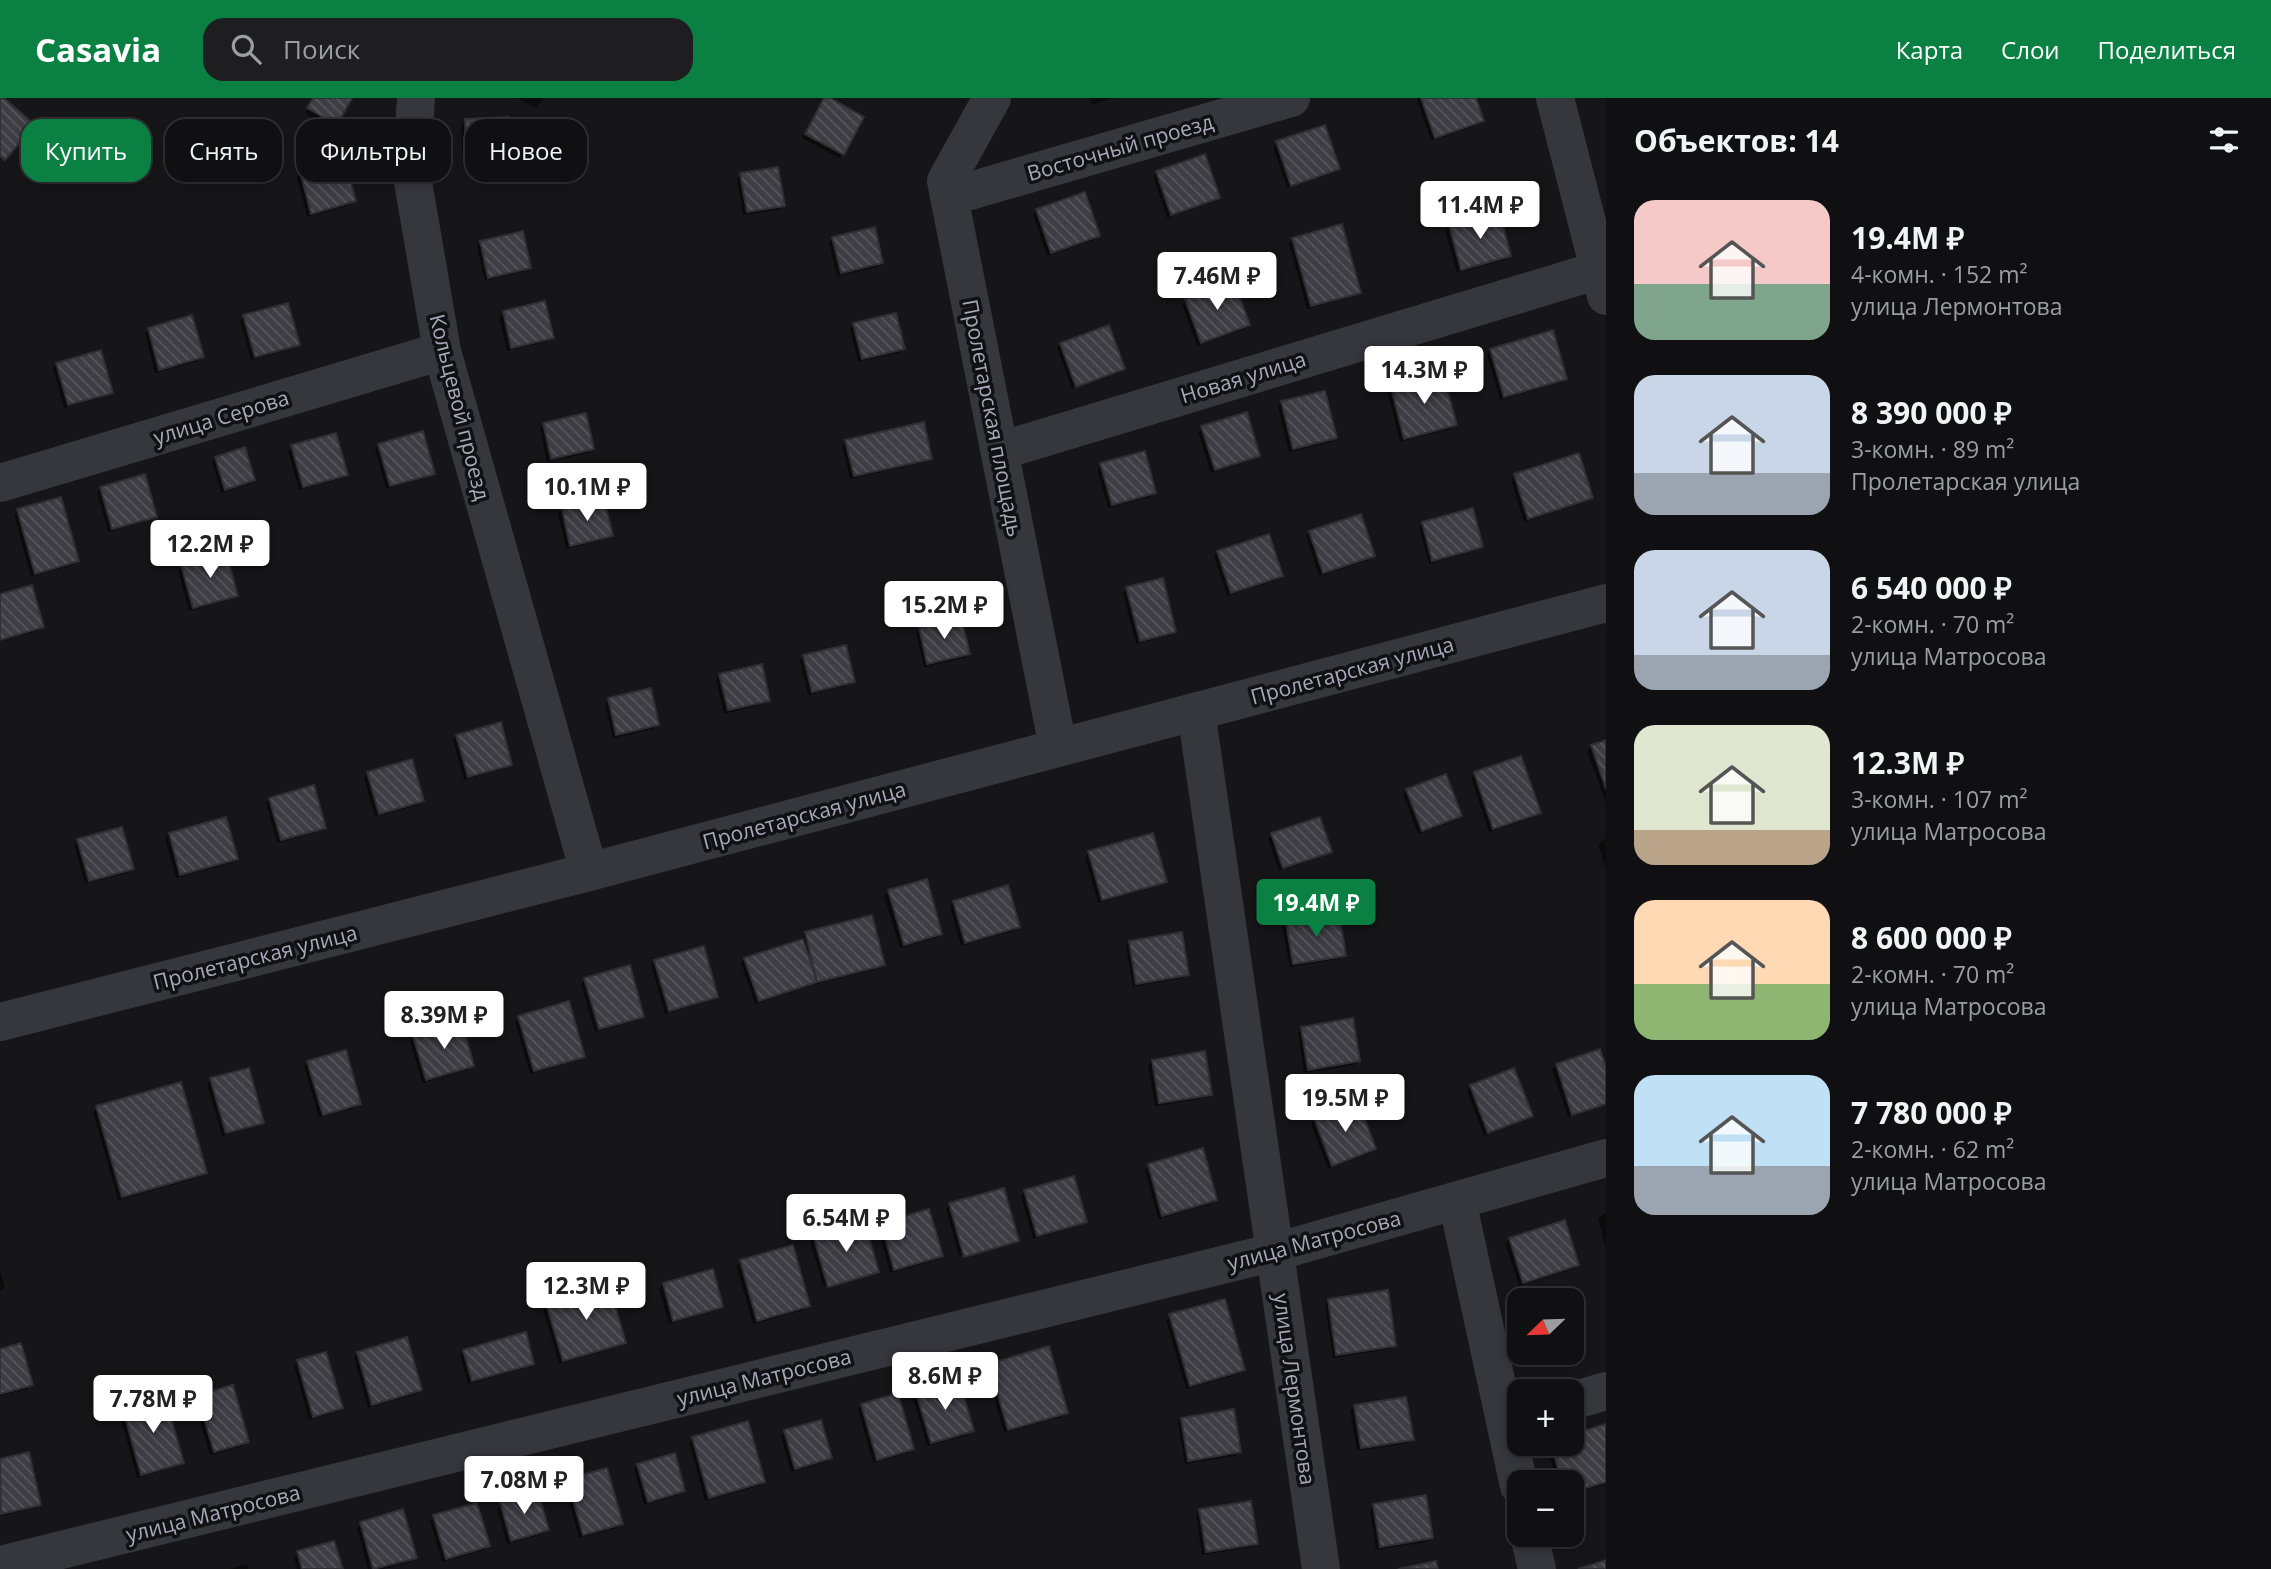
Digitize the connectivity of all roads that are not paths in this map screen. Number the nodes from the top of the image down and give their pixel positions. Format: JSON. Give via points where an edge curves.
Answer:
{"nodes":[{"id":1,"x":416,"y":98,"type":"edge"},
{"id":2,"x":992,"y":98,"type":"edge"},
{"id":3,"x":1291,"y":98,"type":"edge"},
{"id":4,"x":1555,"y":98,"type":"edge"},
{"id":5,"x":949,"y":197,"type":"junction"},
{"id":6,"x":1603,"y":278,"type":"edge"},
{"id":7,"x":442,"y":351,"type":"junction"},
{"id":8,"x":1000,"y":451,"type":"junction"},
{"id":9,"x":0,"y":483,"type":"edge"},
{"id":10,"x":1606,"y":603,"type":"edge"},
{"id":11,"x":1196,"y":710,"type":"junction"},
{"id":12,"x":1058,"y":747,"type":"junction"},
{"id":13,"x":589,"y":872,"type":"junction"},
{"id":14,"x":0,"y":1022,"type":"edge"},
{"id":15,"x":1606,"y":1158,"type":"edge"},
{"id":16,"x":1457,"y":1200,"type":"junction"},
{"id":17,"x":1275,"y":1252,"type":"junction"},
{"id":18,"x":1606,"y":1391,"type":"edge"},
{"id":19,"x":1507,"y":1396,"type":"edge"},
{"id":20,"x":1584,"y":1397,"type":"edge"},
{"id":21,"x":1532,"y":1547,"type":"edge"},
{"id":22,"x":0,"y":1565,"type":"edge"},
{"id":23,"x":1321,"y":1569,"type":"edge"},
{"id":24,"x":1537,"y":1569,"type":"edge"}],
"edges":[{"from":1,"to":7,"type":"street","name":"Кольцевой проезд","via":[[411,170]]},
{"from":2,"to":5,"type":"street","name":"Пролетарская площадь","via":[[946,181]]},
{"from":3,"to":5,"type":"street","name":"Восточный проезд"},
{"from":4,"to":6,"type":"street"},
{"from":5,"to":8,"type":"street","name":"Пролетарская площадь"},
{"from":6,"to":8,"type":"street","name":"Новая улица"},
{"from":7,"to":9,"type":"street","name":"улица Серова"},
{"from":7,"to":13,"type":"street","name":"Кольцевой проезд"},
{"from":8,"to":12,"type":"street","name":"Пролетарская площадь"},
{"from":10,"to":11,"type":"street","name":"Пролетарская улица"},
{"from":11,"to":12,"type":"street","name":"Пролетарская улица"},
{"from":11,"to":17,"type":"street","name":"улица Лермонтова"},
{"from":12,"to":13,"type":"street","name":"Пролетарская улица"},
{"from":13,"to":14,"type":"street","name":"Пролетарская улица"},
{"from":15,"to":16,"type":"street","name":"улица Матросова"},
{"from":16,"to":17,"type":"street","name":"улица Матросова"},
{"from":16,"to":19,"type":"street"},
{"from":17,"to":22,"type":"street","name":"улица Матросова"},
{"from":17,"to":23,"type":"street","name":"улица Лермонтова"},
{"from":18,"to":20,"type":"street"},
{"from":21,"to":24,"type":"street"}]}
